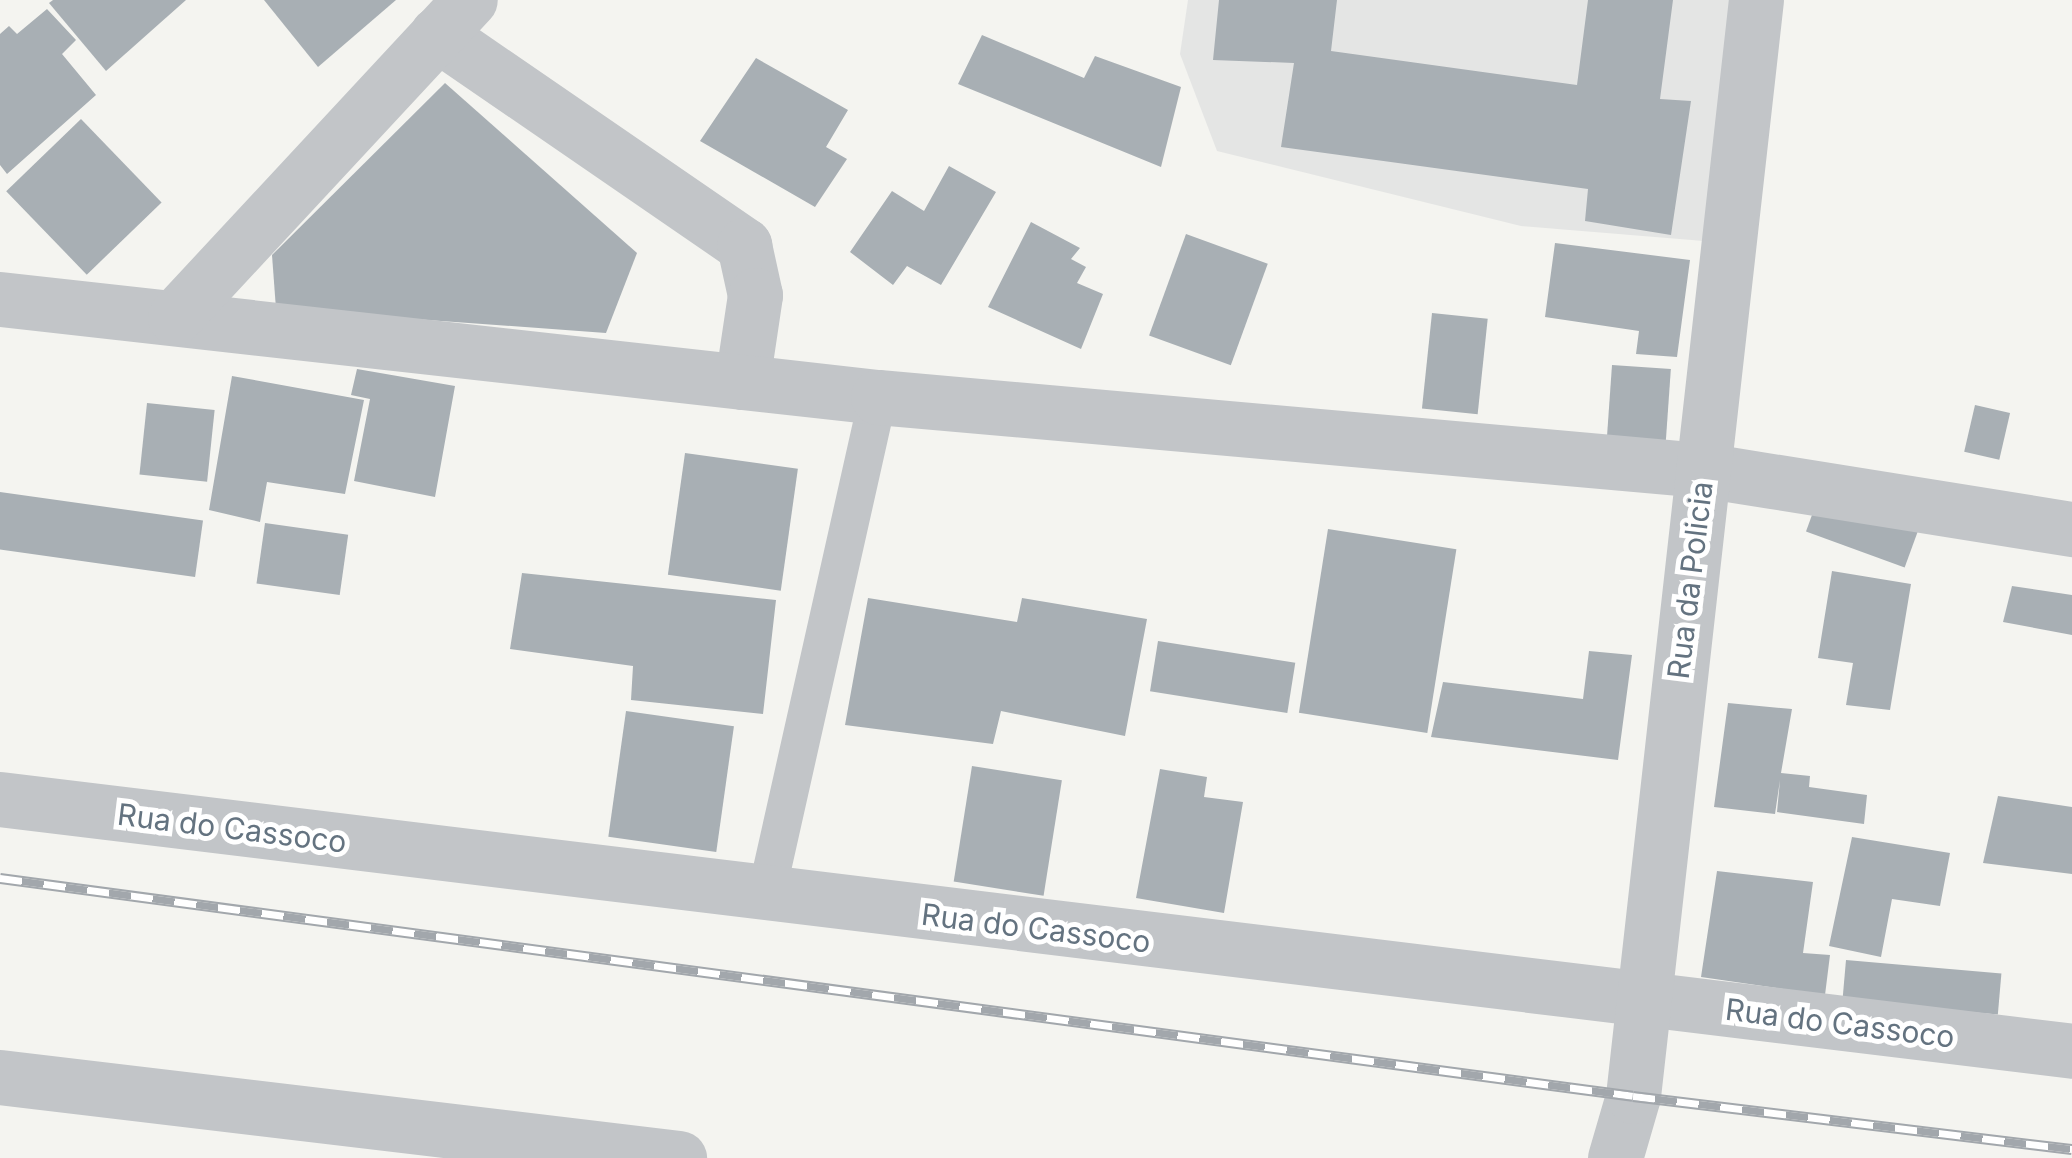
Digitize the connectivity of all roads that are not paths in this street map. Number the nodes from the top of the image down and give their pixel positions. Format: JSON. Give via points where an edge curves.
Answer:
{"nodes":[{"id":1,"x":1756,"y":0,"type":"edge"},
{"id":2,"x":453,"y":17,"type":"edge"},
{"id":3,"x":0,"y":299,"type":"edge"},
{"id":4,"x":176,"y":317,"type":"junction"},
{"id":5,"x":742,"y":382,"type":"junction"},
{"id":6,"x":878,"y":397,"type":"junction"},
{"id":7,"x":1703,"y":470,"type":"junction"},
{"id":8,"x":2072,"y":529,"type":"edge"},
{"id":9,"x":0,"y":799,"type":"edge"},
{"id":10,"x":766,"y":896,"type":"junction"},
{"id":11,"x":1642,"y":1000,"type":"junction"},
{"id":12,"x":2072,"y":1051,"type":"edge"},
{"id":13,"x":0,"y":1078,"type":"edge"},
{"id":14,"x":678,"y":1158,"type":"edge"},
{"id":15,"x":1615,"y":1158,"type":"edge"}],
"edges":[{"from":1,"to":7,"type":"street","name":"Rua da Policia"},
{"from":2,"to":4,"type":"street"},
{"from":2,"to":5,"type":"street","via":[[744,245],[756,295]]},
{"from":3,"to":4,"type":"street"},
{"from":4,"to":5,"type":"street"},
{"from":5,"to":6,"type":"street"},
{"from":6,"to":7,"type":"street"},
{"from":6,"to":10,"type":"lane"},
{"from":7,"to":8,"type":"street"},
{"from":7,"to":11,"type":"street","name":"Rua da Policia"},
{"from":9,"to":10,"type":"street","name":"Rua do Cassoco"},
{"from":10,"to":11,"type":"street","name":"Rua do Cassoco"},
{"from":11,"to":12,"type":"street","name":"Rua do Cassoco"},
{"from":11,"to":15,"type":"street","name":"Rua da Policia","via":[[1633,1096]]},
{"from":13,"to":14,"type":"street"}]}
